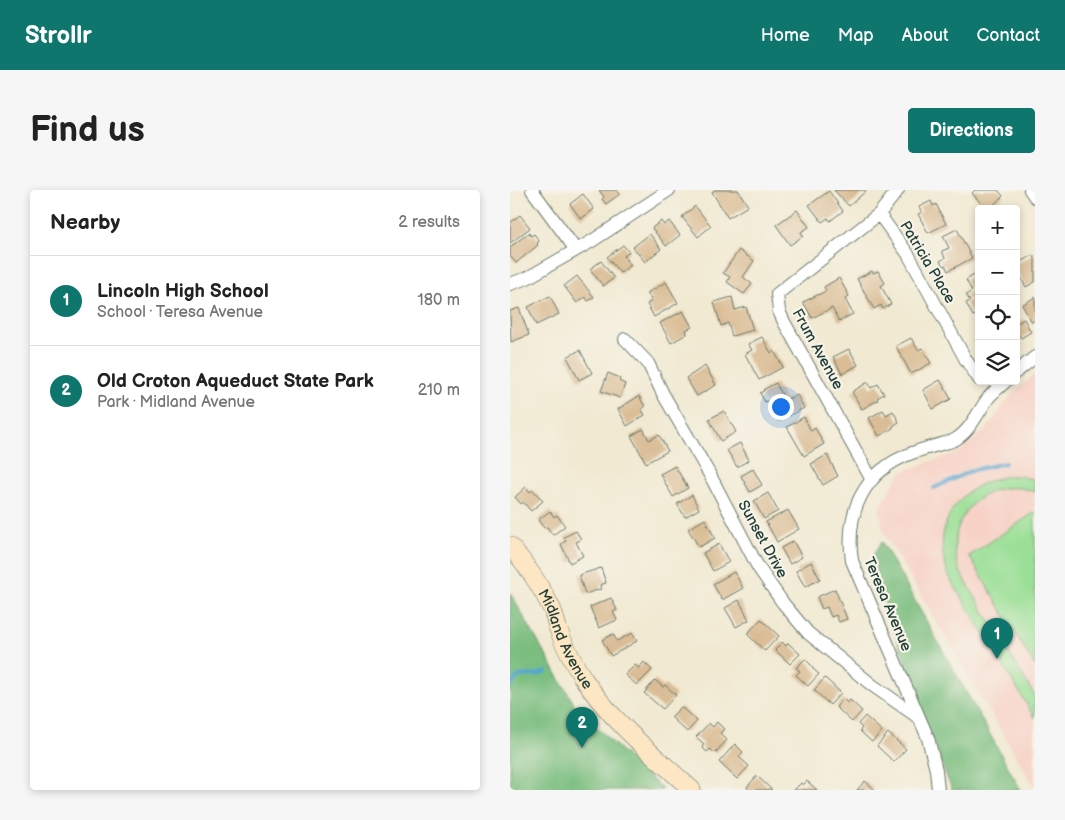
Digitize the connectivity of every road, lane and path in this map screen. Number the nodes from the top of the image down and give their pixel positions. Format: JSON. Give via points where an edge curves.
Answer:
{"nodes":[{"id":1,"x":532,"y":190,"type":"edge"},
{"id":2,"x":669,"y":190,"type":"edge"},
{"id":3,"x":898,"y":190,"type":"edge"},
{"id":4,"x":1030,"y":190,"type":"edge"},
{"id":5,"x":1035,"y":197,"type":"edge"},
{"id":6,"x":879,"y":214,"type":"junction"},
{"id":7,"x":576,"y":250,"type":"junction"},
{"id":8,"x":510,"y":284,"type":"edge"},
{"id":9,"x":625,"y":339,"type":"dead end"},
{"id":10,"x":1035,"y":357,"type":"edge"},
{"id":11,"x":1020,"y":369,"type":"edge"},
{"id":12,"x":975,"y":373,"type":"edge"},
{"id":13,"x":983,"y":385,"type":"edge"},
{"id":14,"x":1002,"y":385,"type":"edge"},
{"id":15,"x":990,"y":396,"type":"junction"},
{"id":16,"x":872,"y":480,"type":"junction"},
{"id":17,"x":510,"y":546,"type":"edge"},
{"id":18,"x":918,"y":717,"type":"junction"},
{"id":19,"x":692,"y":790,"type":"edge"},
{"id":20,"x":938,"y":790,"type":"edge"}],
"edges":[{"from":1,"to":7,"type":"street"},
{"from":2,"to":7,"type":"street"},
{"from":3,"to":6,"type":"street","name":"Frum Avenue"},
{"from":4,"to":5,"type":"street"},
{"from":6,"to":12,"type":"street","name":"Patricia Place","via":[[908,254]]},
{"from":6,"to":16,"type":"street","name":"Frum Avenue","via":[[777,294],[784,322]]},
{"from":7,"to":8,"type":"street","via":[[528,278]]},
{"from":9,"to":18,"type":"street","name":"Sunset Drive","via":[[648,363],[710,474],[745,545],[783,603],[816,639],[872,685]]},
{"from":10,"to":11,"type":"street"},
{"from":13,"to":15,"type":"street","name":"Patricia Place"},
{"from":14,"to":15,"type":"street","name":"Teresa Avenue"},
{"from":15,"to":16,"type":"street","name":"Teresa Avenue","via":[[956,440],[893,462]]},
{"from":16,"to":18,"type":"street","name":"Teresa Avenue","via":[[855,508],[851,524],[849,544],[852,561]]},
{"from":17,"to":19,"type":"street","name":"Midland Avenue","via":[[544,595],[564,642],[594,693],[625,730]]},
{"from":18,"to":20,"type":"street","name":"Teresa Avenue","via":[[933,755]]}]}
